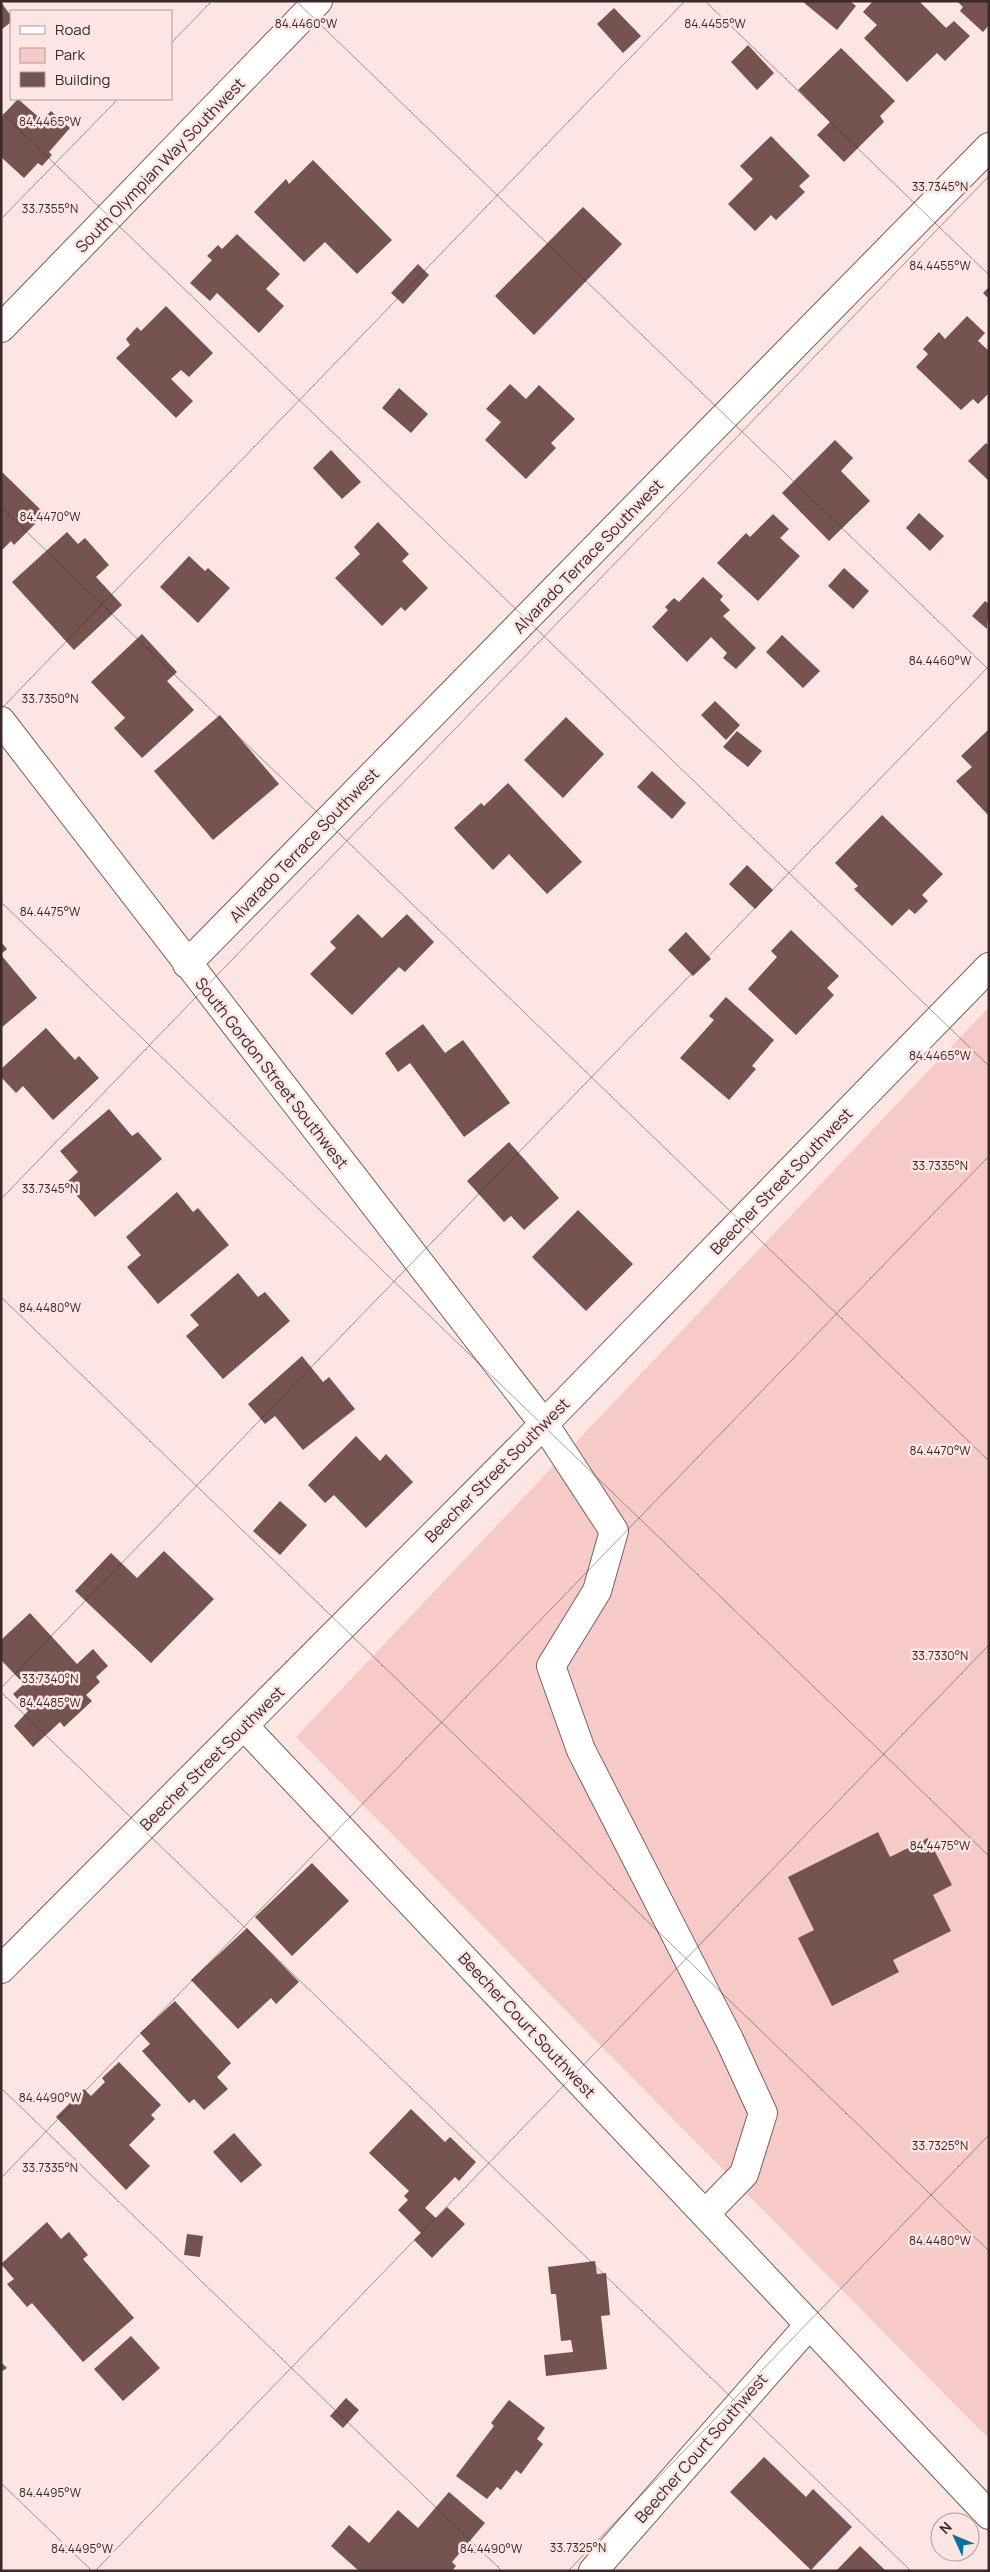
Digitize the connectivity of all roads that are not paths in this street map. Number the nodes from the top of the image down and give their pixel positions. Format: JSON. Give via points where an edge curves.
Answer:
{"nodes":[{"id":1,"x":318,"y":1,"type":"edge"},
{"id":2,"x":989,"y":147,"type":"edge"},
{"id":3,"x":1,"y":328,"type":"edge"},
{"id":4,"x":1,"y":721,"type":"edge"},
{"id":5,"x":187,"y":964,"type":"junction"},
{"id":6,"x":989,"y":967,"type":"edge"},
{"id":7,"x":544,"y":1424,"type":"junction"},
{"id":8,"x":244,"y":1726,"type":"junction"},
{"id":9,"x":1,"y":1968,"type":"edge"},
{"id":10,"x":705,"y":2214,"type":"junction"},
{"id":11,"x":809,"y":2325,"type":"junction"},
{"id":12,"x":989,"y":2515,"type":"edge"},
{"id":13,"x":593,"y":2571,"type":"edge"}],
"edges":[{"from":1,"to":3,"type":"street","name":"South Olympian Way Southwest"},
{"from":2,"to":5,"type":"street","name":"Alvarado Terrace Southwest"},
{"from":4,"to":5,"type":"street","name":"South Gordon Street Southwest"},
{"from":5,"to":7,"type":"street","name":"South Gordon Street Southwest"},
{"from":6,"to":7,"type":"street","name":"Beecher Street Southwest"},
{"from":7,"to":8,"type":"street","name":"Beecher Street Southwest"},
{"from":7,"to":10,"type":"street","name":"South Gordon Street Southwest","via":[[614,1531],[597,1591],[551,1666],[581,1750],[729,2039],[763,2113],[744,2174]]},
{"from":8,"to":9,"type":"street","name":"Beecher Street Southwest"},
{"from":8,"to":10,"type":"street","name":"Beecher Court Southwest"},
{"from":10,"to":11,"type":"street","name":"Beecher Court Southwest"},
{"from":11,"to":12,"type":"street","name":"Beecher Court Southwest"},
{"from":11,"to":13,"type":"street","name":"Beecher Court Southwest"}]}
